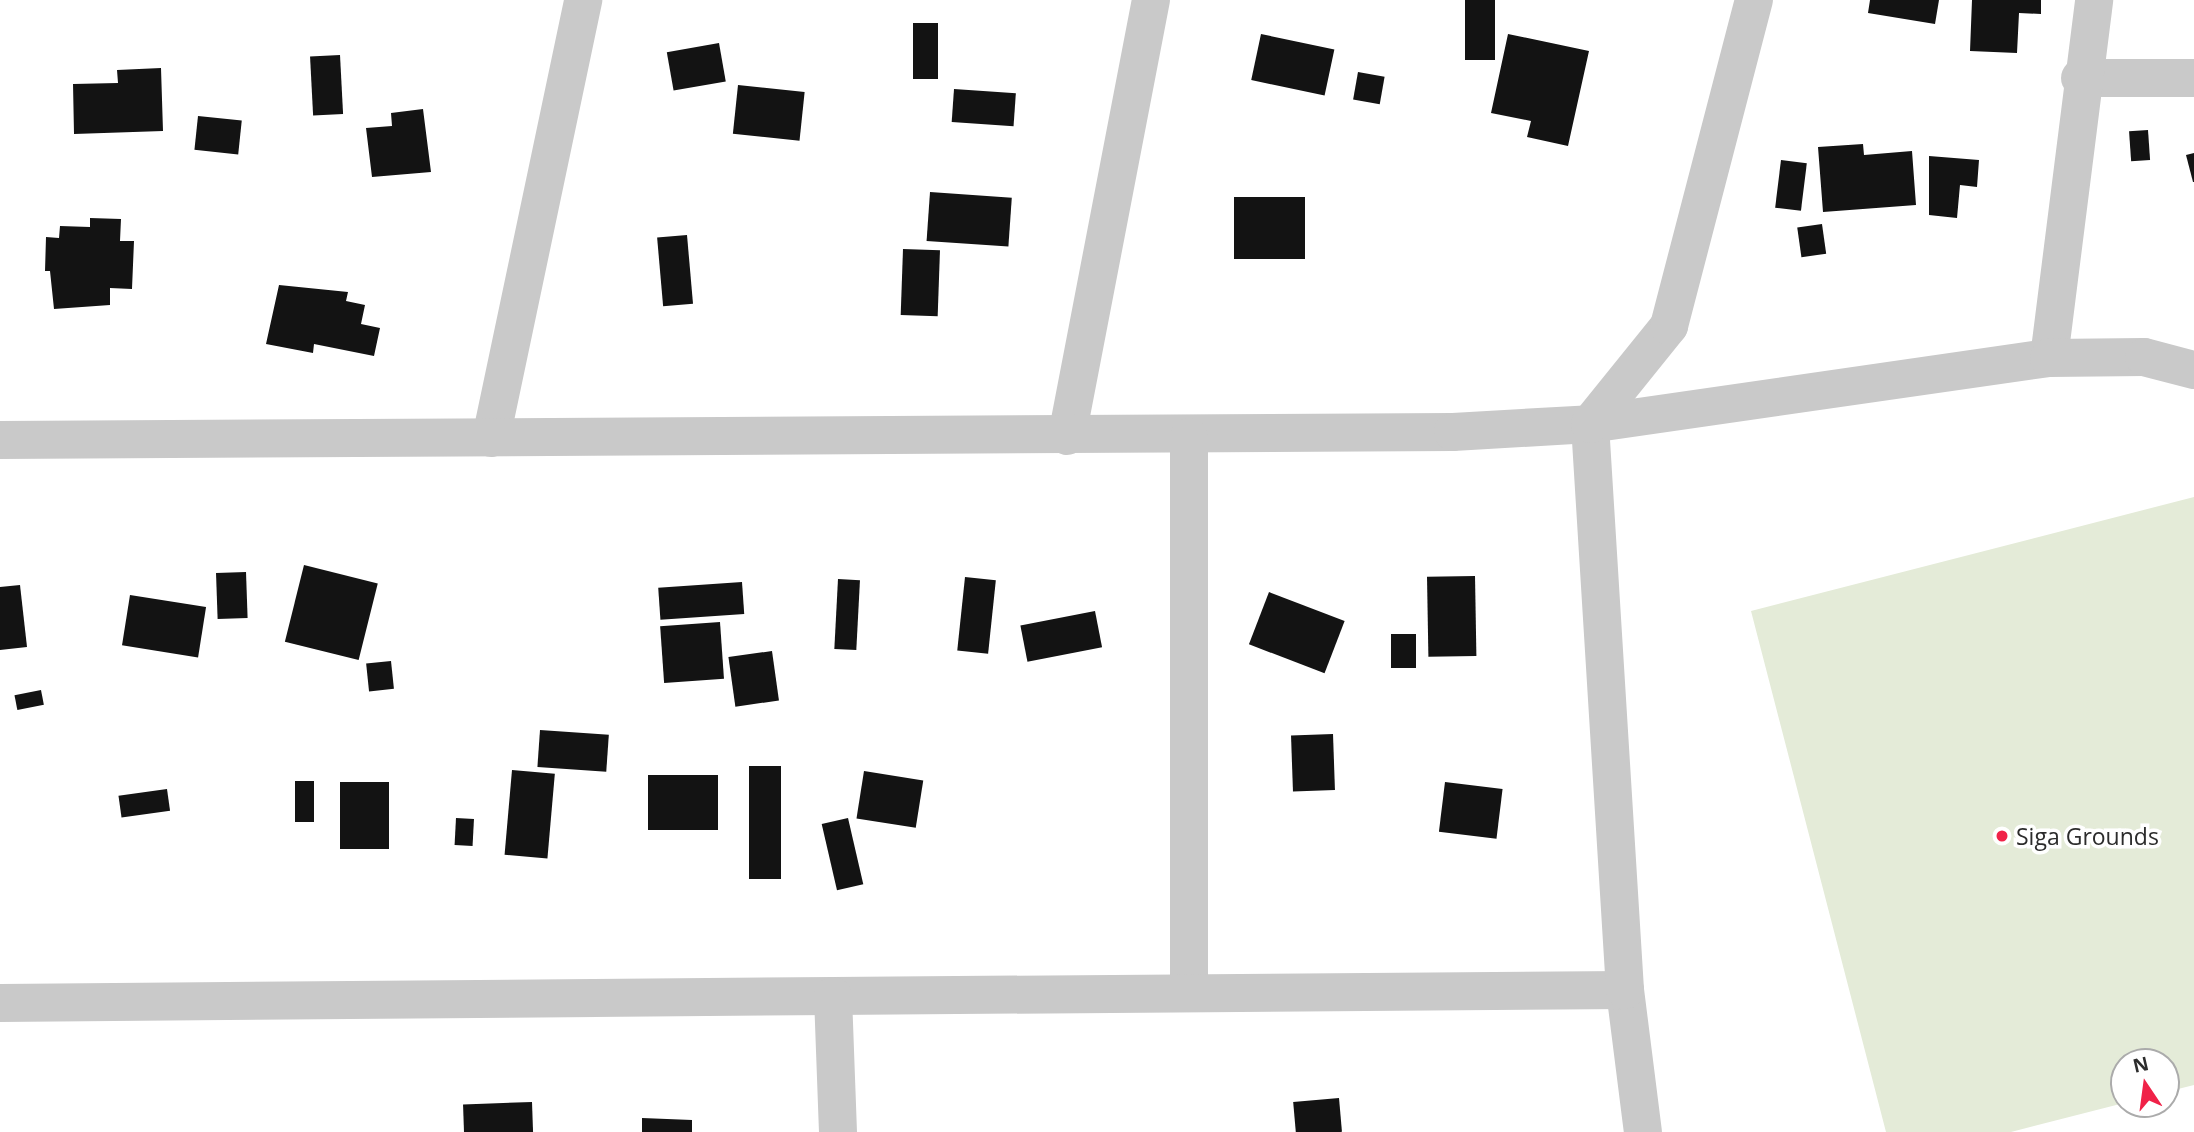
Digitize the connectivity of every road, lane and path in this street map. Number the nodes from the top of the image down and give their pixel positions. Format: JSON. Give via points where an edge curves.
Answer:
{"nodes":[{"id":1,"x":583,"y":0,"type":"edge"},
{"id":2,"x":1151,"y":0,"type":"edge"},
{"id":3,"x":1754,"y":0,"type":"edge"},
{"id":4,"x":2094,"y":0,"type":"edge"},
{"id":5,"x":2080,"y":78,"type":"junction"},
{"id":6,"x":2194,"y":78,"type":"edge"},
{"id":7,"x":2049,"y":358,"type":"junction"},
{"id":8,"x":2194,"y":370,"type":"edge"},
{"id":9,"x":1590,"y":424,"type":"junction"},
{"id":10,"x":1067,"y":436,"type":"junction"},
{"id":11,"x":1189,"y":436,"type":"junction"},
{"id":12,"x":491,"y":438,"type":"junction"},
{"id":13,"x":0,"y":440,"type":"edge"},
{"id":14,"x":1625,"y":990,"type":"junction"},
{"id":15,"x":1189,"y":993,"type":"junction"},
{"id":16,"x":833,"y":996,"type":"junction"},
{"id":17,"x":0,"y":1003,"type":"edge"},
{"id":18,"x":838,"y":1132,"type":"edge"},
{"id":19,"x":1643,"y":1132,"type":"edge"}],
"edges":[{"from":1,"to":12,"type":"street"},
{"from":2,"to":10,"type":"street"},
{"from":3,"to":9,"type":"street","via":[[1668,327]]},
{"from":4,"to":5,"type":"street"},
{"from":5,"to":6,"type":"street"},
{"from":5,"to":7,"type":"street"},
{"from":7,"to":8,"type":"street","via":[[2144,357]]},
{"from":7,"to":9,"type":"street"},
{"from":9,"to":11,"type":"street"},
{"from":9,"to":14,"type":"street"},
{"from":10,"to":11,"type":"street"},
{"from":10,"to":12,"type":"street"},
{"from":11,"to":15,"type":"street"},
{"from":12,"to":13,"type":"street"},
{"from":14,"to":15,"type":"street"},
{"from":14,"to":19,"type":"street"},
{"from":15,"to":16,"type":"street"},
{"from":16,"to":17,"type":"street"},
{"from":16,"to":18,"type":"street"}]}
